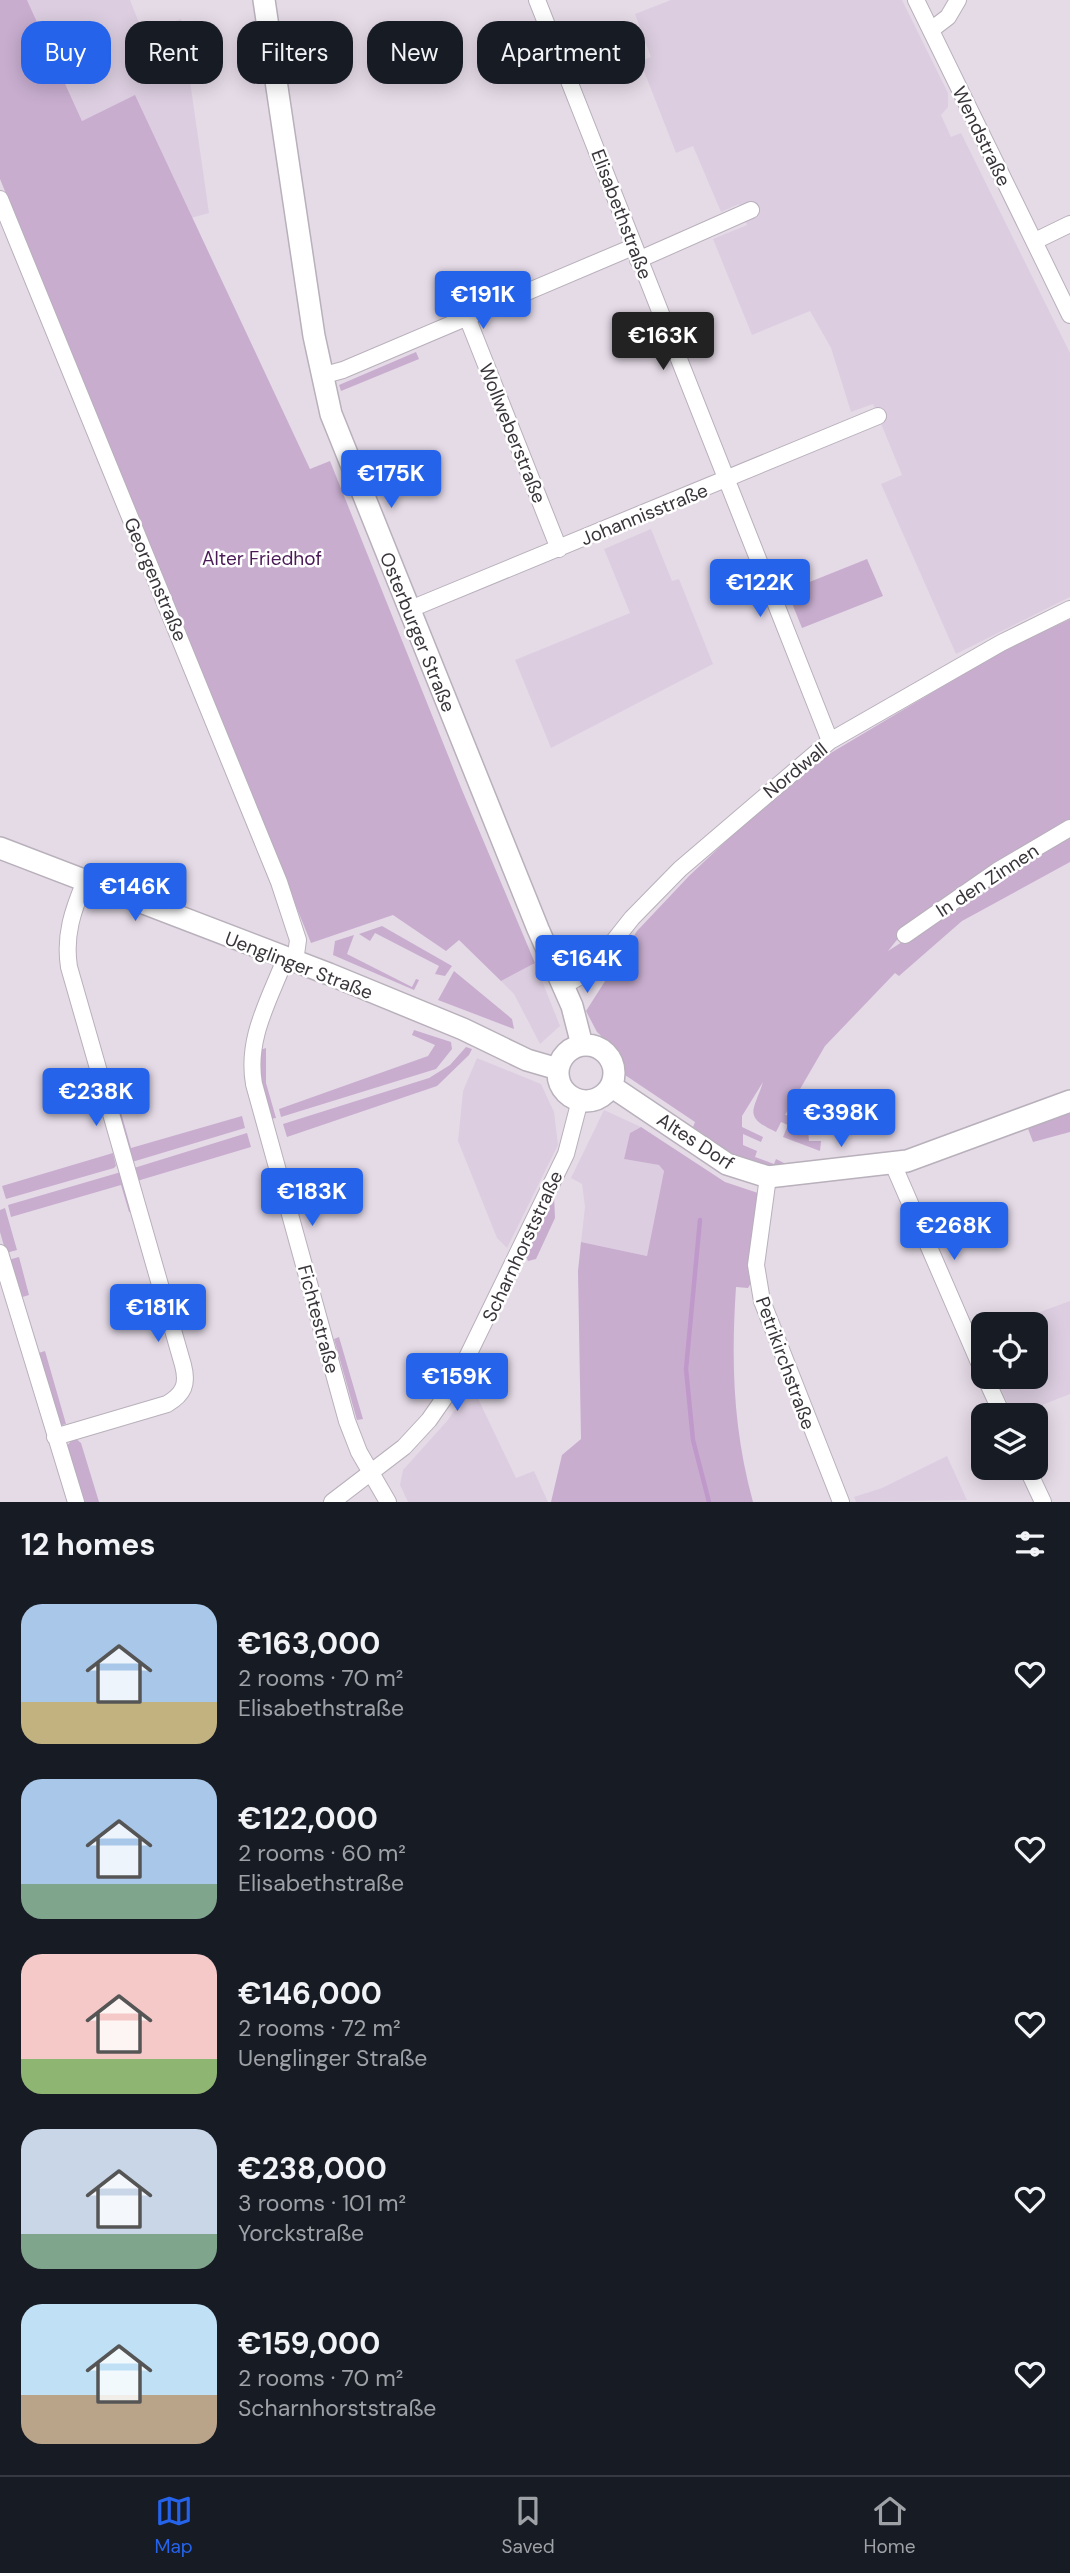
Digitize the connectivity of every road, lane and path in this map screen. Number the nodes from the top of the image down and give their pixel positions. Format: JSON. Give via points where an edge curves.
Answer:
{"nodes":[{"id":1,"x":264,"y":0,"type":"edge"},
{"id":2,"x":537,"y":0,"type":"edge"},
{"id":3,"x":916,"y":0,"type":"edge"},
{"id":4,"x":958,"y":0,"type":"edge"},
{"id":5,"x":931,"y":30,"type":"junction"},
{"id":6,"x":0,"y":199,"type":"edge"},
{"id":7,"x":751,"y":210,"type":"dead end"},
{"id":8,"x":1070,"y":224,"type":"edge"},
{"id":9,"x":1035,"y":241,"type":"junction"},
{"id":10,"x":636,"y":253,"type":"junction"},
{"id":11,"x":1070,"y":315,"type":"edge"},
{"id":12,"x":467,"y":317,"type":"junction"},
{"id":13,"x":321,"y":376,"type":"junction"},
{"id":14,"x":878,"y":416,"type":"dead end"},
{"id":15,"x":725,"y":481,"type":"junction"},
{"id":16,"x":559,"y":549,"type":"junction"},
{"id":17,"x":1070,"y":609,"type":"edge"},
{"id":18,"x":408,"y":610,"type":"junction"},
{"id":19,"x":830,"y":741,"type":"junction"},
{"id":20,"x":1070,"y":828,"type":"edge"},
{"id":21,"x":0,"y":848,"type":"edge"},
{"id":22,"x":85,"y":881,"type":"junction"},
{"id":23,"x":905,"y":935,"type":"dead end"},
{"id":24,"x":290,"y":961,"type":"junction"},
{"id":25,"x":562,"y":986,"type":"junction"},
{"id":26,"x":582,"y":1045,"type":"junction"},
{"id":27,"x":558,"y":1069,"type":"junction"},
{"id":28,"x":611,"y":1086,"type":"junction"},
{"id":29,"x":580,"y":1100,"type":"junction"},
{"id":30,"x":1070,"y":1101,"type":"edge"},
{"id":31,"x":893,"y":1164,"type":"junction"},
{"id":32,"x":768,"y":1177,"type":"junction"},
{"id":33,"x":0,"y":1253,"type":"edge"},
{"id":34,"x":971,"y":1345,"type":"edge"},
{"id":35,"x":55,"y":1437,"type":"junction"},
{"id":36,"x":371,"y":1474,"type":"junction"},
{"id":37,"x":1033,"y":1480,"type":"edge"},
{"id":38,"x":76,"y":1502,"type":"edge"},
{"id":39,"x":332,"y":1502,"type":"edge"},
{"id":40,"x":388,"y":1502,"type":"edge"},
{"id":41,"x":841,"y":1502,"type":"edge"},
{"id":42,"x":1043,"y":1502,"type":"edge"}],
"edges":[{"from":1,"to":13,"type":"main road","name":"Osterburger Straße"},
{"from":2,"to":10,"type":"street","name":"Elisabethstraße"},
{"from":3,"to":5,"type":"street","name":"Wendstraße"},
{"from":4,"to":5,"type":"street","via":[[948,17]]},
{"from":5,"to":9,"type":"street","name":"Wendstraße"},
{"from":6,"to":24,"type":"street","name":"Georgenstraße","via":[[279,882],[298,940]]},
{"from":7,"to":10,"type":"street"},
{"from":8,"to":9,"type":"street"},
{"from":9,"to":11,"type":"street","name":"Wendstraße"},
{"from":10,"to":12,"type":"street"},
{"from":10,"to":15,"type":"street","name":"Elisabethstraße"},
{"from":12,"to":13,"type":"street"},
{"from":12,"to":16,"type":"street","name":"Wollweberstraße"},
{"from":13,"to":18,"type":"main road","name":"Osterburger Straße","via":[[337,430]]},
{"from":14,"to":15,"type":"street","name":"Johannisstraße"},
{"from":15,"to":16,"type":"street","name":"Johannisstraße"},
{"from":15,"to":19,"type":"street","name":"Elisabethstraße"},
{"from":16,"to":18,"type":"street","name":"Johannisstraße"},
{"from":17,"to":19,"type":"street","name":"Nordwall"},
{"from":18,"to":25,"type":"main road","name":"Osterburger Straße"},
{"from":19,"to":25,"type":"street","name":"Nordwall","via":[[680,869],[639,910],[590,971]]},
{"from":20,"to":23,"type":"street","name":"In den Zinnen"},
{"from":21,"to":22,"type":"main road","name":"Uenglinger Straße"},
{"from":22,"to":24,"type":"main road","name":"Uenglinger Straße"},
{"from":22,"to":35,"type":"street","via":[[66,941],[69,967],[186,1383],[178,1398],[167,1404]]},
{"from":24,"to":27,"type":"main road","name":"Uenglinger Straße"},
{"from":24,"to":36,"type":"street","name":"Fichtestraße","via":[[258,1024],[252,1071],[347,1421]]},
{"from":25,"to":26,"type":"main road","name":"Osterburger Straße"},
{"from":26,"to":27,"type":"main road","via":[[566,1052]]},
{"from":26,"to":28,"type":"main road","via":[[607,1053],[614,1069]]},
{"from":27,"to":29,"type":"main road","via":[[561,1085]]},
{"from":28,"to":29,"type":"main road","via":[[601,1097]]},
{"from":28,"to":32,"type":"main road","name":"Altes Dorf","via":[[727,1164]]},
{"from":29,"to":36,"type":"street","name":"Scharnhorststraße","via":[[566,1154],[466,1365],[429,1420]]},
{"from":30,"to":31,"type":"main road","name":"Altes Dorf"},
{"from":31,"to":32,"type":"main road","name":"Altes Dorf"},
{"from":31,"to":34,"type":"street"},
{"from":32,"to":41,"type":"street","name":"Petrikirchstraße","via":[[756,1265],[761,1301]]},
{"from":33,"to":35,"type":"street"},
{"from":35,"to":38,"type":"street"},
{"from":36,"to":39,"type":"street","name":"Scharnhorststraße"},
{"from":36,"to":40,"type":"street","name":"Fichtestraße"},
{"from":37,"to":42,"type":"street"}]}
